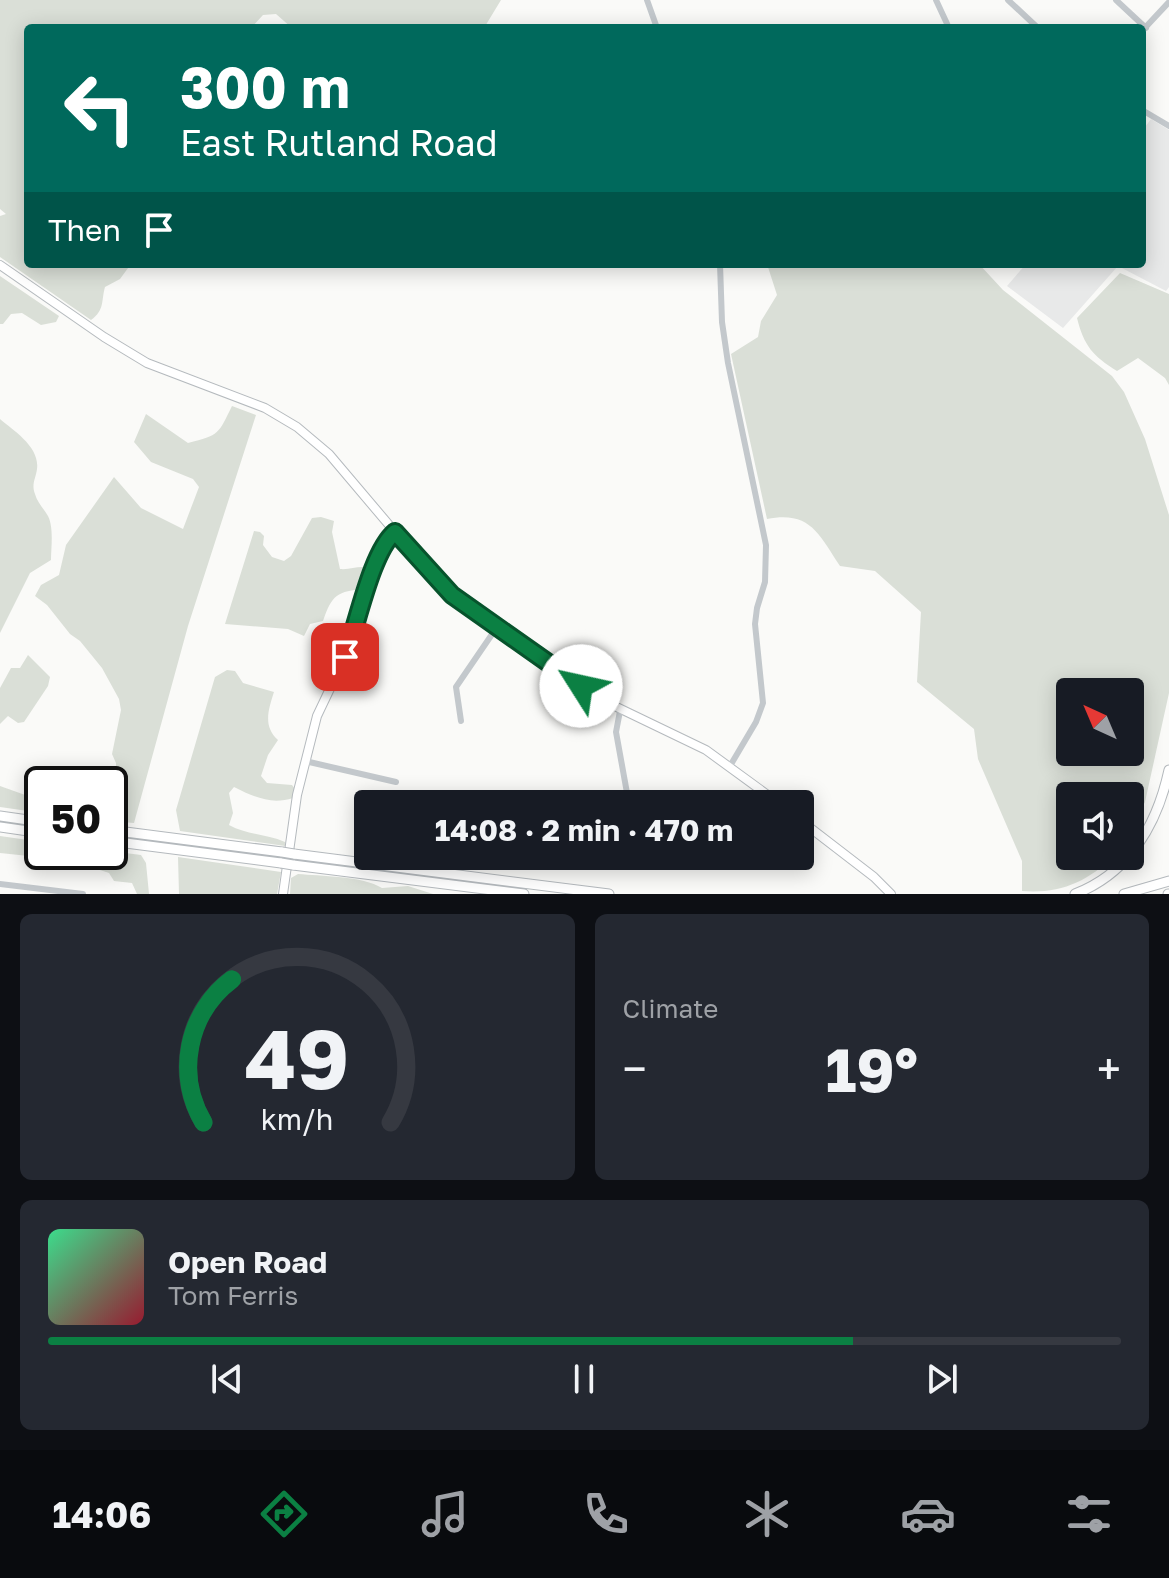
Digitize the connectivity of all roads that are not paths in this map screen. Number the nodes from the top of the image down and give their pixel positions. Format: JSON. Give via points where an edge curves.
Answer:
{"nodes":[{"id":1,"x":647,"y":0,"type":"edge"},
{"id":2,"x":936,"y":0,"type":"edge"},
{"id":3,"x":1008,"y":0,"type":"edge"},
{"id":4,"x":1116,"y":0,"type":"edge"},
{"id":5,"x":1169,"y":2,"type":"edge"},
{"id":6,"x":656,"y":24,"type":"edge"},
{"id":7,"x":947,"y":24,"type":"edge"},
{"id":8,"x":1034,"y":24,"type":"edge"},
{"id":9,"x":1138,"y":24,"type":"edge"},
{"id":10,"x":1146,"y":28,"type":"edge"},
{"id":11,"x":1146,"y":112,"type":"edge"},
{"id":12,"x":1167,"y":122,"type":"edge"},
{"id":13,"x":0,"y":265,"type":"edge"},
{"id":14,"x":720,"y":268,"type":"edge"},
{"id":15,"x":395,"y":532,"type":"junction"},
{"id":16,"x":497,"y":627,"type":"junction"},
{"id":17,"x":620,"y":711,"type":"junction"},
{"id":18,"x":461,"y":721,"type":"dead end"},
{"id":19,"x":305,"y":761,"type":"junction"},
{"id":20,"x":730,"y":766,"type":"junction"},
{"id":21,"x":1169,"y":770,"type":"edge"},
{"id":22,"x":396,"y":782,"type":"dead end"},
{"id":23,"x":626,"y":790,"type":"edge"},
{"id":24,"x":762,"y":790,"type":"edge"},
{"id":25,"x":0,"y":816,"type":"edge"},
{"id":26,"x":24,"y":819,"type":"edge"},
{"id":27,"x":0,"y":827,"type":"edge"},
{"id":28,"x":24,"y":830,"type":"edge"},
{"id":29,"x":814,"y":831,"type":"edge"},
{"id":30,"x":128,"y":833,"type":"edge"},
{"id":31,"x":128,"y":843,"type":"edge"},
{"id":32,"x":281,"y":858,"type":"junction"},
{"id":33,"x":293,"y":859,"type":"junction"},
{"id":34,"x":1169,"y":881,"type":"edge"},
{"id":35,"x":0,"y":884,"type":"edge"},
{"id":36,"x":83,"y":894,"type":"edge"},
{"id":37,"x":283,"y":894,"type":"edge"},
{"id":38,"x":524,"y":894,"type":"edge"},
{"id":39,"x":609,"y":894,"type":"edge"},
{"id":40,"x":891,"y":894,"type":"edge"},
{"id":41,"x":1075,"y":894,"type":"edge"},
{"id":42,"x":1124,"y":894,"type":"edge"}],
"edges":[{"from":1,"to":6,"type":"street"},
{"from":2,"to":7,"type":"street"},
{"from":3,"to":8,"type":"street"},
{"from":4,"to":9,"type":"street"},
{"from":5,"to":10,"type":"street"},
{"from":11,"to":12,"type":"street"},
{"from":13,"to":15,"type":"main road","via":[[147,363],[265,408],[297,427],[335,460]]},
{"from":14,"to":20,"type":"street","via":[[728,363],[766,545],[765,582],[755,624],[763,702]]},
{"from":15,"to":16,"type":"main road","via":[[445,589]]},
{"from":15,"to":19,"type":"main road","via":[[378,559],[345,657],[319,709]]},
{"from":16,"to":17,"type":"main road"},
{"from":16,"to":18,"type":"street","via":[[456,687]]},
{"from":17,"to":20,"type":"main road"},
{"from":17,"to":23,"type":"street","via":[[616,732]]},
{"from":19,"to":22,"type":"street"},
{"from":19,"to":37,"type":"main road"},
{"from":20,"to":24,"type":"main road"},
{"from":21,"to":41,"type":"highway","via":[[1158,808],[1134,851],[1109,876]]},
{"from":25,"to":26,"type":"highway"},
{"from":27,"to":28,"type":"highway"},
{"from":29,"to":40,"type":"main road"},
{"from":30,"to":32,"type":"highway"},
{"from":31,"to":32,"type":"highway"},
{"from":32,"to":33,"type":"highway","bridge":true},
{"from":33,"to":38,"type":"highway"},
{"from":33,"to":39,"type":"highway"},
{"from":34,"to":42,"type":"highway"},
{"from":35,"to":36,"type":"street"}]}
